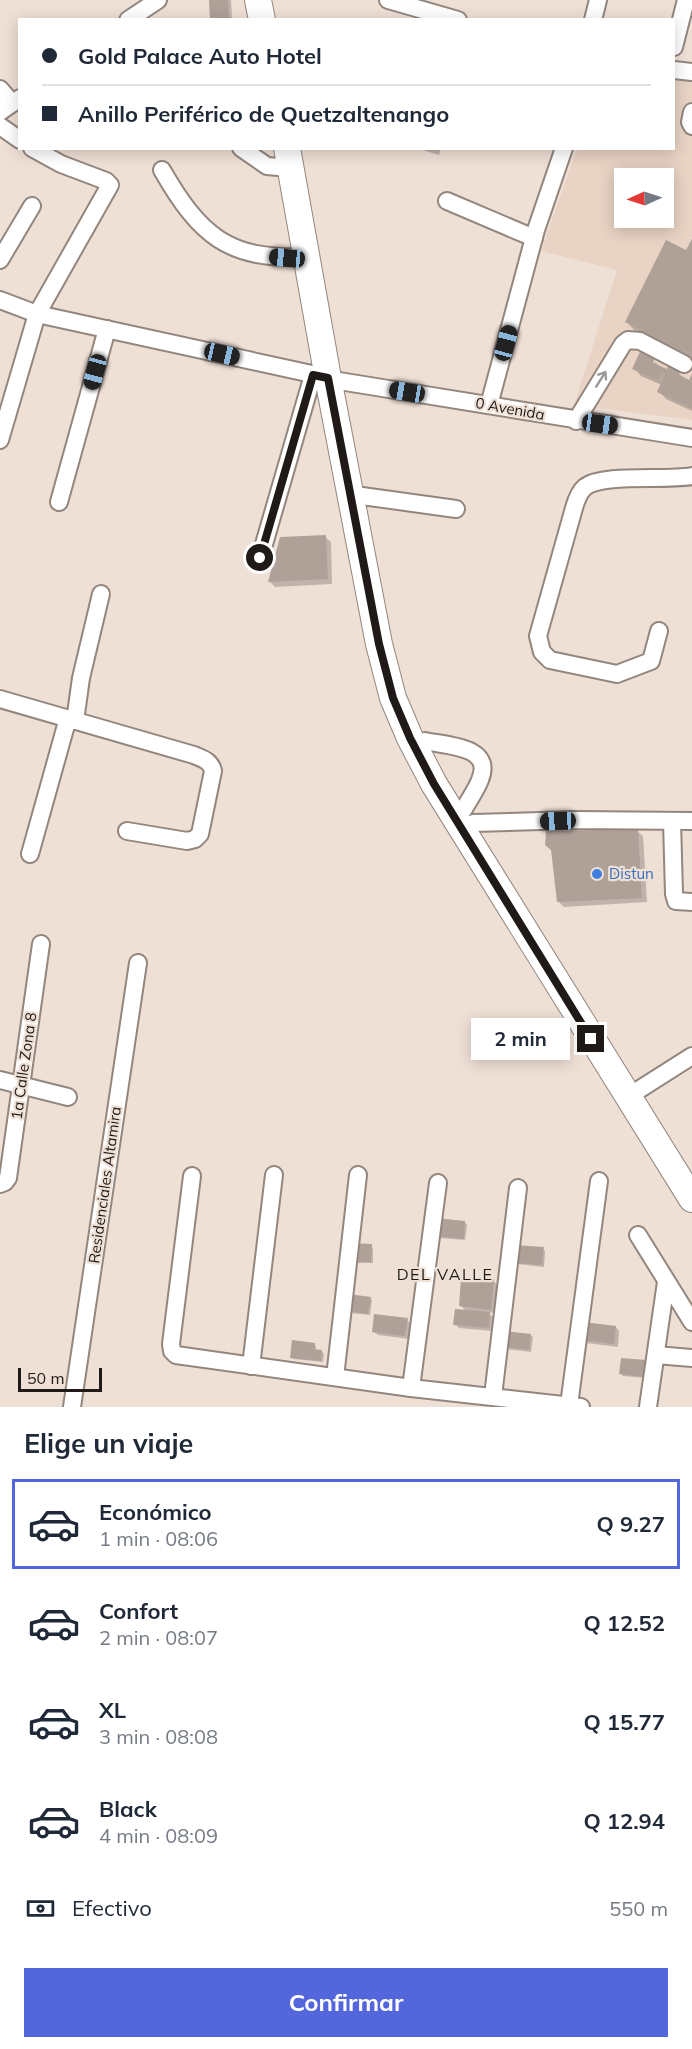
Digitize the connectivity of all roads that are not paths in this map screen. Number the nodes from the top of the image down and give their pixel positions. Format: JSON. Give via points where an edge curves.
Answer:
{"nodes":[{"id":1,"x":158,"y":0,"type":"edge"},
{"id":2,"x":258,"y":0,"type":"edge"},
{"id":3,"x":272,"y":0,"type":"edge"},
{"id":4,"x":388,"y":0,"type":"edge"},
{"id":5,"x":598,"y":0,"type":"edge"},
{"id":6,"x":686,"y":0,"type":"edge"},
{"id":7,"x":131,"y":18,"type":"edge"},
{"id":8,"x":262,"y":18,"type":"edge"},
{"id":9,"x":276,"y":18,"type":"edge"},
{"id":10,"x":451,"y":18,"type":"edge"},
{"id":11,"x":594,"y":18,"type":"edge"},
{"id":12,"x":675,"y":43,"type":"edge"},
{"id":13,"x":675,"y":70,"type":"edge"},
{"id":14,"x":692,"y":72,"type":"edge"},
{"id":15,"x":0,"y":89,"type":"edge"},
{"id":16,"x":11,"y":104,"type":"edge"},
{"id":17,"x":692,"y":112,"type":"edge"},
{"id":18,"x":0,"y":126,"type":"edge"},
{"id":19,"x":692,"y":126,"type":"edge"},
{"id":20,"x":18,"y":139,"type":"edge"},
{"id":21,"x":36,"y":150,"type":"edge"},
{"id":22,"x":244,"y":150,"type":"edge"},
{"id":23,"x":563,"y":150,"type":"edge"},
{"id":24,"x":290,"y":152,"type":"edge"},
{"id":25,"x":162,"y":171,"type":"dead end"},
{"id":26,"x":447,"y":201,"type":"dead end"},
{"id":27,"x":32,"y":206,"type":"dead end"},
{"id":28,"x":534,"y":238,"type":"junction"},
{"id":29,"x":306,"y":257,"type":"junction"},
{"id":30,"x":0,"y":260,"type":"edge"},
{"id":31,"x":0,"y":300,"type":"edge"},
{"id":32,"x":37,"y":314,"type":"junction"},
{"id":33,"x":106,"y":329,"type":"junction"},
{"id":34,"x":684,"y":364,"type":"dead end"},
{"id":35,"x":327,"y":378,"type":"junction"},
{"id":36,"x":489,"y":405,"type":"junction"},
{"id":37,"x":576,"y":421,"type":"junction"},
{"id":38,"x":692,"y":438,"type":"edge"},
{"id":39,"x":0,"y":440,"type":"edge"},
{"id":40,"x":692,"y":476,"type":"edge"},
{"id":41,"x":362,"y":496,"type":"junction"},
{"id":42,"x":59,"y":502,"type":"dead end"},
{"id":43,"x":456,"y":509,"type":"dead end"},
{"id":44,"x":260,"y":558,"type":"dead end"},
{"id":45,"x":101,"y":594,"type":"dead end"},
{"id":46,"x":659,"y":631,"type":"dead end"},
{"id":47,"x":0,"y":699,"type":"edge"},
{"id":48,"x":72,"y":719,"type":"junction"},
{"id":49,"x":425,"y":741,"type":"junction"},
{"id":50,"x":468,"y":817,"type":"junction"},
{"id":51,"x":672,"y":821,"type":"junction"},
{"id":52,"x":692,"y":821,"type":"edge"},
{"id":53,"x":127,"y":831,"type":"dead end"},
{"id":54,"x":30,"y":854,"type":"dead end"},
{"id":55,"x":692,"y":902,"type":"edge"},
{"id":56,"x":41,"y":944,"type":"dead end"},
{"id":57,"x":138,"y":963,"type":"dead end"},
{"id":58,"x":692,"y":1056,"type":"edge"},
{"id":59,"x":0,"y":1080,"type":"edge"},
{"id":60,"x":22,"y":1085,"type":"junction"},
{"id":61,"x":640,"y":1089,"type":"junction"},
{"id":62,"x":68,"y":1097,"type":"dead end"},
{"id":63,"x":274,"y":1175,"type":"dead end"},
{"id":64,"x":358,"y":1175,"type":"dead end"},
{"id":65,"x":692,"y":1175,"type":"edge"},
{"id":66,"x":192,"y":1176,"type":"dead end"},
{"id":67,"x":599,"y":1181,"type":"dead end"},
{"id":68,"x":438,"y":1183,"type":"dead end"},
{"id":69,"x":0,"y":1184,"type":"edge"},
{"id":70,"x":518,"y":1188,"type":"dead end"},
{"id":71,"x":692,"y":1199,"type":"edge"},
{"id":72,"x":638,"y":1235,"type":"dead end"},
{"id":73,"x":666,"y":1282,"type":"junction"},
{"id":74,"x":692,"y":1322,"type":"edge"},
{"id":75,"x":656,"y":1355,"type":"junction"},
{"id":76,"x":692,"y":1358,"type":"edge"},
{"id":77,"x":251,"y":1366,"type":"junction"},
{"id":78,"x":335,"y":1377,"type":"junction"},
{"id":79,"x":411,"y":1388,"type":"junction"},
{"id":80,"x":493,"y":1396,"type":"junction"},
{"id":81,"x":575,"y":1406,"type":"edge"},
{"id":82,"x":72,"y":1407,"type":"edge"},
{"id":83,"x":648,"y":1407,"type":"edge"}],
"edges":[{"from":1,"to":7,"type":"street"},
{"from":2,"to":8,"type":"highway"},
{"from":3,"to":9,"type":"highway"},
{"from":4,"to":10,"type":"street"},
{"from":5,"to":11,"type":"street"},
{"from":6,"to":12,"type":"street"},
{"from":13,"to":14,"type":"street"},
{"from":15,"to":16,"type":"street"},
{"from":17,"to":19,"type":"street"},
{"from":18,"to":20,"type":"street"},
{"from":21,"to":32,"type":"street","via":[[110,185]]},
{"from":22,"to":24,"type":"street","via":[[267,166]]},
{"from":23,"to":28,"type":"street"},
{"from":24,"to":29,"type":"highway"},
{"from":24,"to":35,"type":"highway"},
{"from":25,"to":29,"type":"street","via":[[194,219],[217,239],[255,256]]},
{"from":26,"to":28,"type":"street"},
{"from":27,"to":30,"type":"street"},
{"from":28,"to":36,"type":"street"},
{"from":29,"to":35,"type":"highway"},
{"from":31,"to":32,"type":"street","name":"0 Avenida"},
{"from":32,"to":33,"type":"street","name":"0 Avenida"},
{"from":32,"to":39,"type":"street"},
{"from":33,"to":35,"type":"street","name":"0 Avenida"},
{"from":33,"to":42,"type":"street"},
{"from":37,"to":34,"type":"street","one_way":true,"via":[[628,340],[640,341]]},
{"from":35,"to":36,"type":"street","name":"0 Avenida"},
{"from":35,"to":41,"type":"highway"},
{"from":35,"to":44,"type":"street"},
{"from":35,"to":71,"type":"highway","via":[[379,644],[393,698],[410,738],[434,784]]},
{"from":36,"to":37,"type":"street","name":"0 Avenida"},
{"from":37,"to":38,"type":"street","name":"0 Avenida"},
{"from":40,"to":46,"type":"street","via":[[607,479],[582,490],[538,636],[542,652],[550,660],[618,674],[651,662]]},
{"from":41,"to":43,"type":"street"},
{"from":41,"to":49,"type":"highway","via":[[396,664]]},
{"from":45,"to":48,"type":"street"},
{"from":47,"to":48,"type":"street"},
{"from":48,"to":53,"type":"street","via":[[194,755],[212,765],[200,834],[195,839]]},
{"from":48,"to":54,"type":"street"},
{"from":49,"to":50,"type":"highway"},
{"from":49,"to":50,"type":"street","via":[[475,752],[482,759],[484,767]]},
{"from":50,"to":51,"type":"street"},
{"from":50,"to":61,"type":"highway"},
{"from":51,"to":52,"type":"street"},
{"from":51,"to":55,"type":"street","via":[[674,894],[676,901]]},
{"from":56,"to":60,"type":"street","name":"1a Calle Zona 8"},
{"from":57,"to":82,"type":"street","name":"Residenciales Altamira"},
{"from":58,"to":61,"type":"street"},
{"from":59,"to":60,"type":"street"},
{"from":60,"to":62,"type":"street"},
{"from":60,"to":69,"type":"street","name":"1a Calle Zona 8","via":[[8,1178]]},
{"from":61,"to":65,"type":"highway"},
{"from":63,"to":77,"type":"street"},
{"from":64,"to":78,"type":"street"},
{"from":66,"to":77,"type":"street","via":[[172,1351],[180,1356]]},
{"from":67,"to":81,"type":"street"},
{"from":68,"to":79,"type":"street"},
{"from":70,"to":80,"type":"street"},
{"from":72,"to":73,"type":"street"},
{"from":73,"to":74,"type":"street"},
{"from":73,"to":75,"type":"street"},
{"from":75,"to":76,"type":"street"},
{"from":75,"to":83,"type":"street"},
{"from":77,"to":78,"type":"street"},
{"from":78,"to":79,"type":"street"},
{"from":79,"to":80,"type":"street"},
{"from":80,"to":81,"type":"street"}]}
